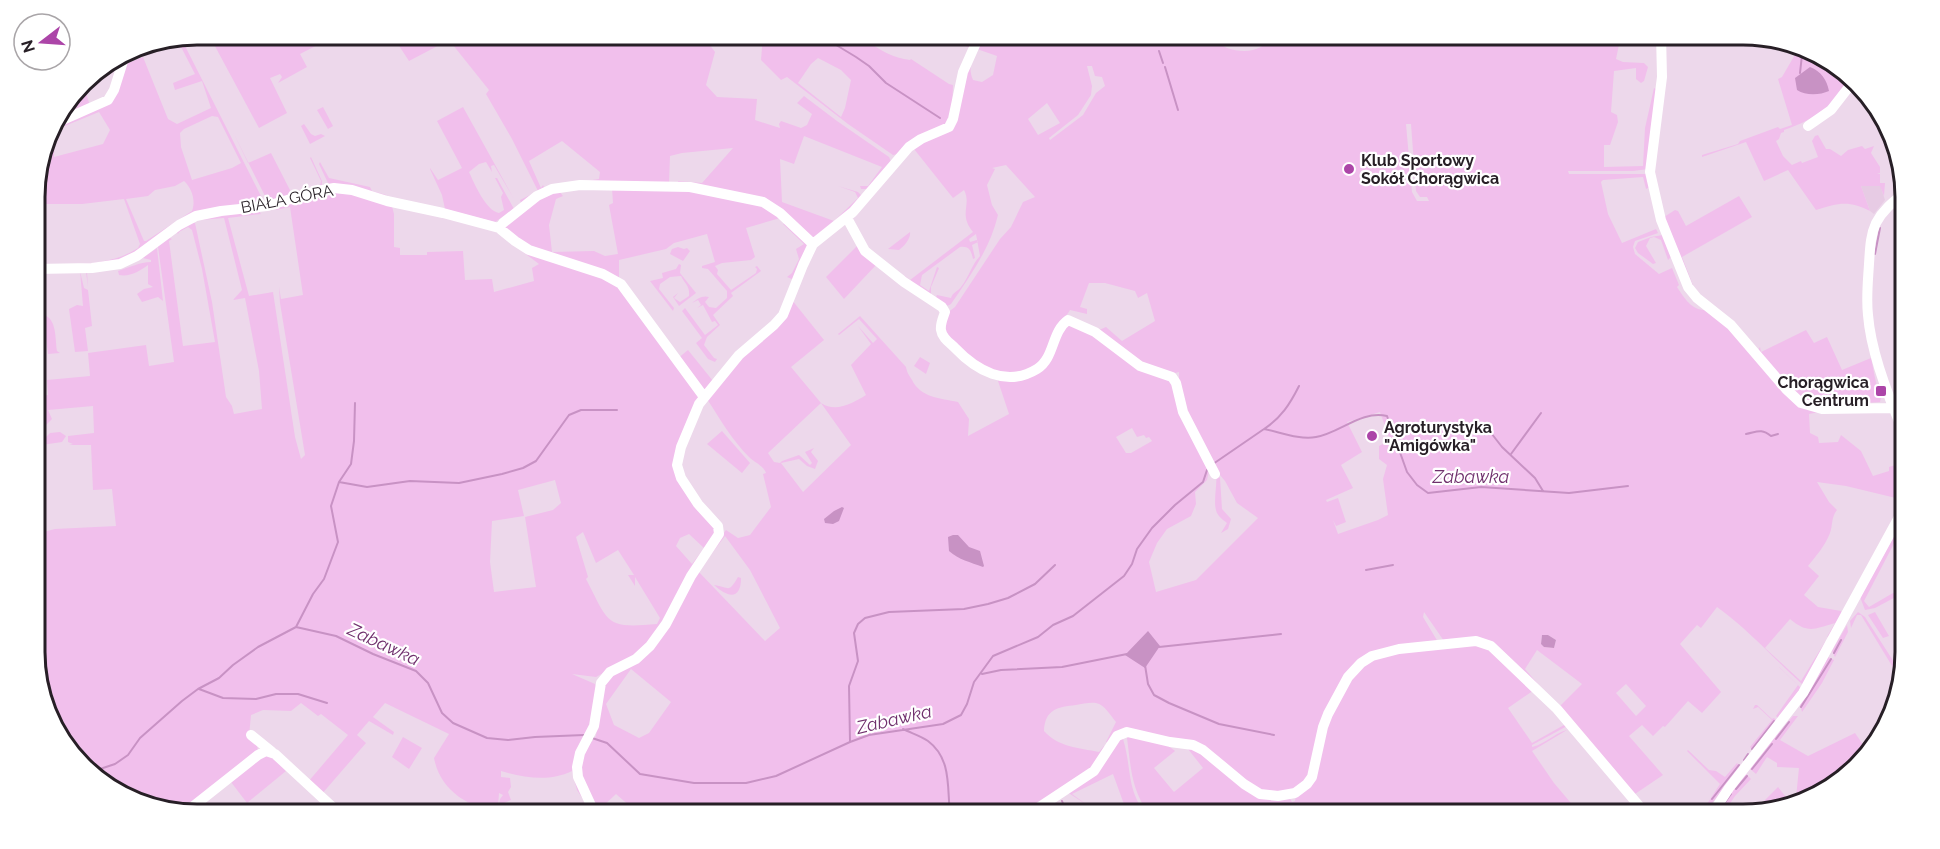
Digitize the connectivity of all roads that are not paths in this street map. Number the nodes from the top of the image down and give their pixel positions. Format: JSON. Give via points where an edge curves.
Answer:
{"nodes":[{"id":1,"x":975,"y":45,"type":"edge"},
{"id":2,"x":1661,"y":45,"type":"edge"},
{"id":3,"x":122,"y":65,"type":"edge"},
{"id":4,"x":1849,"y":87,"type":"edge"},
{"id":5,"x":67,"y":118,"type":"edge"},
{"id":6,"x":1808,"y":126,"type":"dead end"},
{"id":7,"x":1895,"y":201,"type":"edge"},
{"id":8,"x":847,"y":218,"type":"junction"},
{"id":9,"x":499,"y":228,"type":"junction"},
{"id":10,"x":813,"y":244,"type":"junction"},
{"id":11,"x":45,"y":269,"type":"edge"},
{"id":12,"x":704,"y":397,"type":"junction"},
{"id":13,"x":1893,"y":408,"type":"junction"},
{"id":14,"x":1895,"y":412,"type":"edge"},
{"id":15,"x":1212,"y":470,"type":"dead end"},
{"id":16,"x":1895,"y":524,"type":"edge"},
{"id":17,"x":251,"y":735,"type":"dead end"},
{"id":18,"x":275,"y":754,"type":"junction"},
{"id":19,"x":196,"y":804,"type":"edge"},
{"id":20,"x":328,"y":804,"type":"edge"},
{"id":21,"x":591,"y":804,"type":"edge"},
{"id":22,"x":1044,"y":804,"type":"edge"},
{"id":23,"x":1638,"y":804,"type":"edge"},
{"id":24,"x":1719,"y":804,"type":"edge"}],
"edges":[{"from":1,"to":8,"type":"street","via":[[963,72],[949,127],[909,147]]},
{"from":2,"to":13,"type":"street","via":[[1662,77],[1650,172],[1661,220],[1688,287],[1731,325],[1802,403],[1819,409]]},
{"from":3,"to":5,"type":"street","via":[[108,100]]},
{"from":4,"to":6,"type":"street","via":[[1831,110]]},
{"from":7,"to":13,"type":"street","via":[[1874,227],[1867,294],[1870,331]]},
{"from":8,"to":10,"type":"street"},
{"from":8,"to":15,"type":"street","via":[[865,251],[942,307],[945,312],[941,331],[945,338],[983,371],[1005,377],[1038,369],[1048,357],[1060,327],[1068,320],[1095,332],[1140,366],[1172,377],[1183,412]]},
{"from":9,"to":10,"type":"street","via":[[537,196],[552,189],[580,185],[690,187],[763,202]]},
{"from":9,"to":11,"type":"street","name":"BIAŁA GÓRA","via":[[351,190],[327,188],[271,205],[196,216],[120,264]]},
{"from":9,"to":12,"type":"street","via":[[529,250],[603,274],[621,284]]},
{"from":10,"to":12,"type":"street","via":[[783,315],[739,355]]},
{"from":12,"to":21,"type":"street","via":[[677,465],[687,488],[718,526],[718,538],[650,646],[605,677],[599,690],[596,719],[579,757],[577,772]]},
{"from":13,"to":14,"type":"street"},
{"from":16,"to":24,"type":"street","via":[[1803,693]]},
{"from":17,"to":18,"type":"street"},
{"from":18,"to":19,"type":"street","via":[[266,751],[258,755]]},
{"from":18,"to":20,"type":"street"},
{"from":22,"to":23,"type":"street","via":[[1094,771],[1117,736],[1127,732],[1193,745],[1260,794],[1295,793],[1311,777],[1328,714],[1361,663],[1390,650],[1476,641],[1491,646],[1557,709]]}]}
